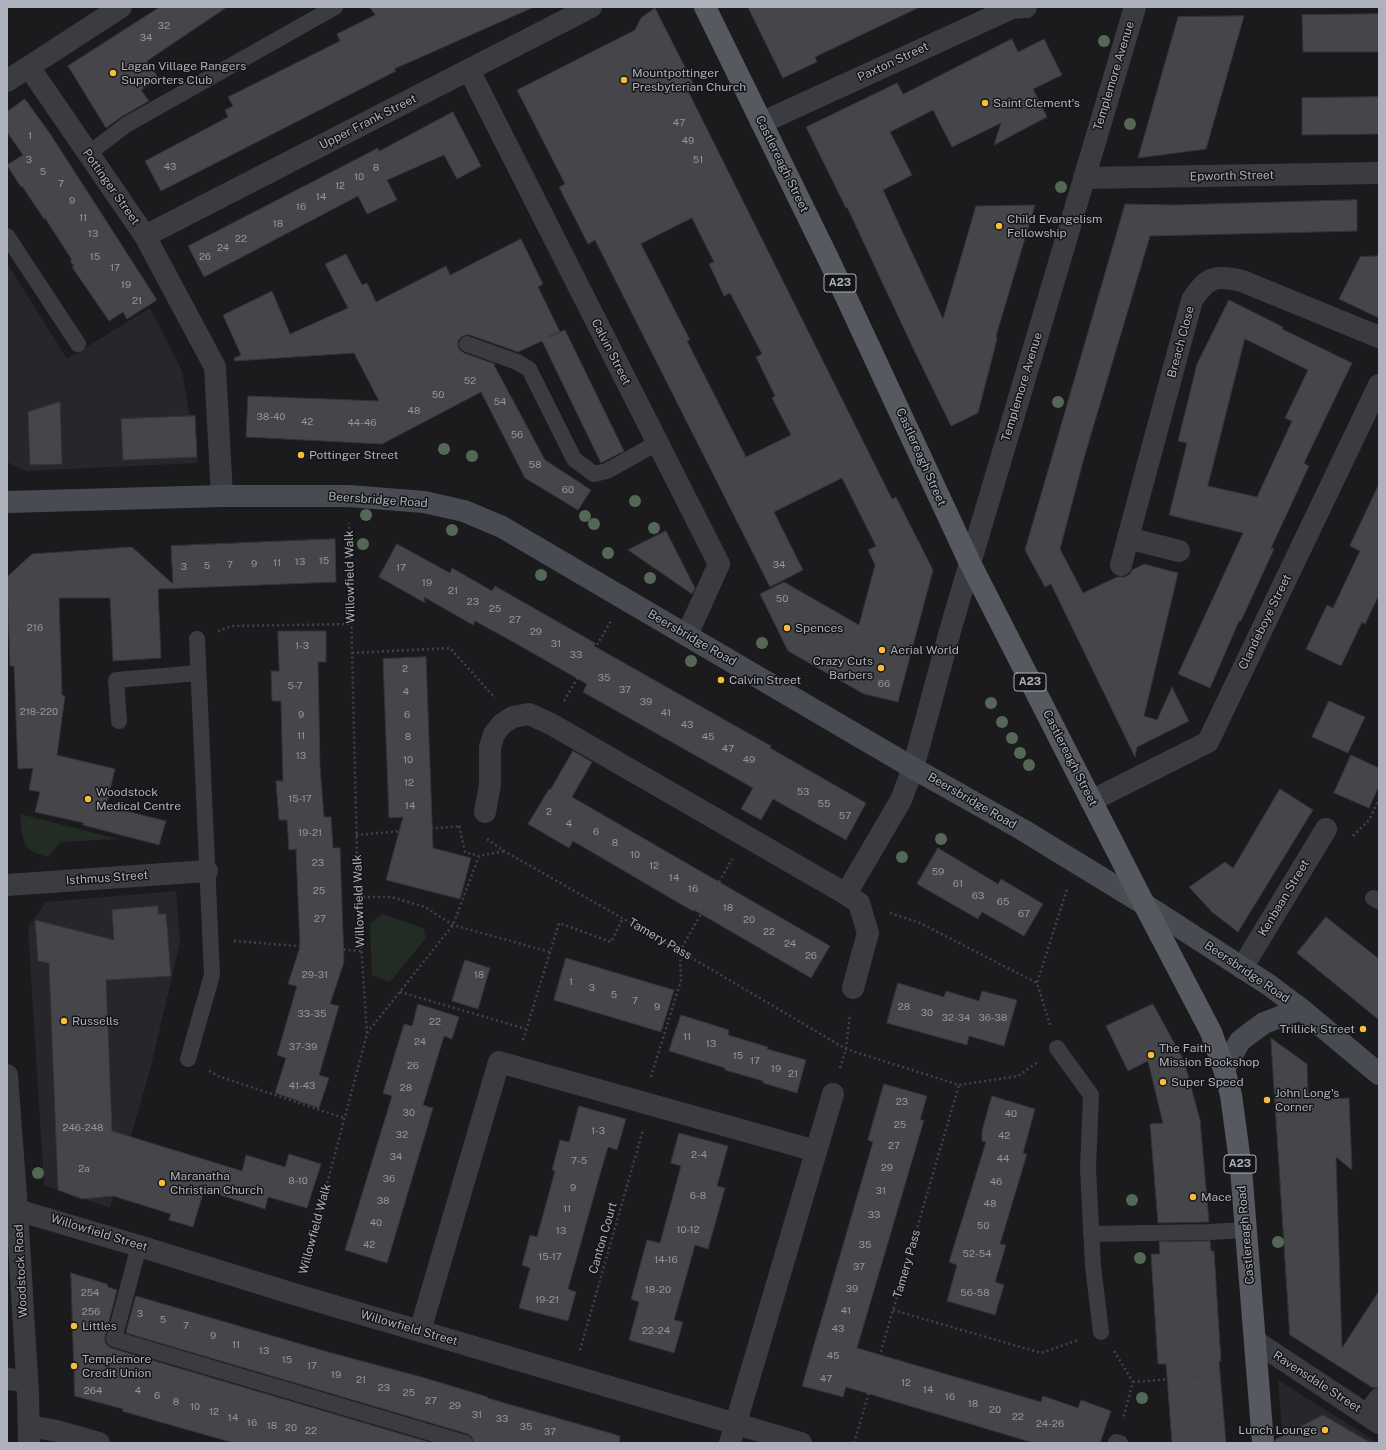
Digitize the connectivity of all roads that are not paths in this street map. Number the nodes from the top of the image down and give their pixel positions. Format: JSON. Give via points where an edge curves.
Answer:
{"nodes":[{"id":1,"x":120,"y":7,"type":"edge"},
{"id":2,"x":335,"y":7,"type":"edge"},
{"id":3,"x":591,"y":7,"type":"edge"},
{"id":4,"x":704,"y":7,"type":"edge"},
{"id":5,"x":1026,"y":7,"type":"edge"},
{"id":6,"x":1135,"y":7,"type":"edge"},
{"id":7,"x":29,"y":68,"type":"junction"},
{"id":8,"x":468,"y":70,"type":"junction"},
{"id":9,"x":7,"y":81,"type":"edge"},
{"id":10,"x":761,"y":123,"type":"junction"},
{"id":11,"x":88,"y":154,"type":"junction"},
{"id":12,"x":1379,"y":173,"type":"edge"},
{"id":13,"x":1084,"y":178,"type":"junction"},
{"id":14,"x":7,"y":236,"type":"edge"},
{"id":15,"x":145,"y":236,"type":"junction"},
{"id":16,"x":1379,"y":337,"type":"edge"},
{"id":17,"x":78,"y":344,"type":"dead end"},
{"id":18,"x":467,"y":344,"type":"dead end"},
{"id":19,"x":1379,"y":385,"type":"edge"},
{"id":20,"x":657,"y":443,"type":"junction"},
{"id":21,"x":222,"y":496,"type":"junction"},
{"id":22,"x":7,"y":502,"type":"edge"},
{"id":23,"x":1128,"y":538,"type":"junction"},
{"id":24,"x":1179,"y":551,"type":"dead end"},
{"id":25,"x":970,"y":563,"type":"junction"},
{"id":26,"x":1121,"y":565,"type":"dead end"},
{"id":27,"x":687,"y":635,"type":"junction"},
{"id":28,"x":197,"y":639,"type":"road end"},
{"id":29,"x":198,"y":673,"type":"junction"},
{"id":30,"x":119,"y":721,"type":"dead end"},
{"id":31,"x":913,"y":768,"type":"junction"},
{"id":32,"x":1091,"y":801,"type":"junction"},
{"id":33,"x":485,"y":812,"type":"dead end"},
{"id":34,"x":1326,"y":829,"type":"road end"},
{"id":35,"x":207,"y":871,"type":"junction"},
{"id":36,"x":7,"y":885,"type":"edge"},
{"id":37,"x":853,"y":899,"type":"junction"},
{"id":38,"x":1144,"y":904,"type":"junction"},
{"id":39,"x":1242,"y":968,"type":"junction"},
{"id":40,"x":852,"y":988,"type":"road end"},
{"id":41,"x":1301,"y":1009,"type":"junction"},
{"id":42,"x":1057,"y":1048,"type":"road end"},
{"id":43,"x":188,"y":1059,"type":"road end"},
{"id":44,"x":1224,"y":1070,"type":"junction"},
{"id":45,"x":1379,"y":1074,"type":"edge"},
{"id":46,"x":7,"y":1075,"type":"edge"},
{"id":47,"x":833,"y":1094,"type":"road end"},
{"id":48,"x":816,"y":1151,"type":"junction"},
{"id":49,"x":12,"y":1187,"type":"edge"},
{"id":50,"x":17,"y":1210,"type":"junction"},
{"id":51,"x":1246,"y":1230,"type":"junction"},
{"id":52,"x":1091,"y":1234,"type":"junction"},
{"id":53,"x":139,"y":1246,"type":"junction"},
{"id":54,"x":420,"y":1331,"type":"junction"},
{"id":55,"x":1101,"y":1332,"type":"road end"},
{"id":56,"x":1255,"y":1341,"type":"junction"},
{"id":57,"x":17,"y":1380,"type":"edge"},
{"id":58,"x":1375,"y":1412,"type":"edge"},
{"id":59,"x":733,"y":1433,"type":"edge"},
{"id":60,"x":29,"y":1434,"type":"edge"},
{"id":61,"x":99,"y":1443,"type":"edge"},
{"id":62,"x":465,"y":1443,"type":"edge"},
{"id":63,"x":801,"y":1443,"type":"edge"},
{"id":64,"x":1263,"y":1443,"type":"edge"}],
"edges":[{"from":1,"to":7,"type":"street"},
{"from":2,"to":11,"type":"lane","via":[[126,125]]},
{"from":3,"to":8,"type":"street","name":"Upper Frank Street"},
{"from":4,"to":10,"type":"main road","name":"Castlereagh Street","number":"A23"},
{"from":5,"to":10,"type":"street","name":"Paxton Street","via":[[1012,8]]},
{"from":6,"to":13,"type":"street","name":"Templemore Avenue"},
{"from":7,"to":9,"type":"street"},
{"from":7,"to":11,"type":"street","name":"Pottinger Street"},
{"from":8,"to":15,"type":"street","name":"Upper Frank Street"},
{"from":8,"to":20,"type":"street","name":"Calvin Street"},
{"from":10,"to":25,"type":"main road","name":"Castlereagh Street","number":"A23","via":[[827,256]]},
{"from":11,"to":15,"type":"street","name":"Pottinger Street"},
{"from":12,"to":13,"type":"street","name":"Epworth Street"},
{"from":13,"to":25,"type":"street","name":"Templemore Avenue"},
{"from":14,"to":17,"type":"lane"},
{"from":15,"to":21,"type":"street","name":"Pottinger Street","via":[[215,367]]},
{"from":16,"to":23,"type":"street","name":"Breach Close","via":[[1242,280],[1219,278],[1202,286],[1192,300]]},
{"from":18,"to":20,"type":"lane","via":[[517,362],[529,369],[574,459],[594,474],[607,471]]},
{"from":19,"to":32,"type":"street","name":"Clandeboye Street","via":[[1208,742]]},
{"from":20,"to":27,"type":"street","name":"Calvin Street","via":[[719,564]]},
{"from":21,"to":22,"type":"main road","name":"Beersbridge Road"},
{"from":21,"to":27,"type":"main road","name":"Beersbridge Road","via":[[349,496],[424,502],[464,511],[502,527]]},
{"from":23,"to":24,"type":"street"},
{"from":23,"to":26,"type":"street","name":"Breach Close"},
{"from":25,"to":31,"type":"street","name":"Templemore Avenue"},
{"from":25,"to":32,"type":"main road","name":"Castlereagh Street","number":"A23"},
{"from":27,"to":31,"type":"main road","name":"Beersbridge Road"},
{"from":28,"to":29,"type":"lane"},
{"from":29,"to":30,"type":"lane","via":[[116,680]]},
{"from":29,"to":35,"type":"lane"},
{"from":31,"to":37,"type":"street","name":"Templemore Avenue","via":[[901,800]]},
{"from":31,"to":38,"type":"main road","name":"Beersbridge Road","via":[[1023,830]]},
{"from":32,"to":38,"type":"main road","name":"Castlereagh Street","number":"A23"},
{"from":33,"to":37,"type":"street","via":[[490,785],[490,747],[494,734],[502,724],[513,717],[529,714],[551,724]]},
{"from":34,"to":39,"type":"street","name":"Kenbaan Street"},
{"from":35,"to":36,"type":"street","name":"Isthmus Street"},
{"from":35,"to":43,"type":"lane","via":[[212,974]]},
{"from":37,"to":40,"type":"street","via":[[868,933]]},
{"from":38,"to":39,"type":"main road","name":"Beersbridge Road"},
{"from":38,"to":44,"type":"main road","name":"Castlereagh Road","number":"A23","via":[[1205,1019]]},
{"from":39,"to":41,"type":"main road","name":"Beersbridge Road"},
{"from":41,"to":44,"type":"main road","via":[[1264,1023],[1248,1034],[1240,1041]]},
{"from":41,"to":45,"type":"main road","name":"Beersbridge Road"},
{"from":42,"to":52,"type":"lane","via":[[1091,1095],[1088,1168]]},
{"from":44,"to":51,"type":"main road","name":"Castlereagh Road","number":"A23","via":[[1231,1095],[1238,1142]]},
{"from":46,"to":49,"type":"street","name":"Woodstock Road"},
{"from":47,"to":48,"type":"street"},
{"from":48,"to":54,"type":"street","via":[[507,1065]]},
{"from":48,"to":59,"type":"street"},
{"from":49,"to":50,"type":"street","name":"Woodstock Road"},
{"from":50,"to":53,"type":"street","name":"Willowfield Street"},
{"from":50,"to":57,"type":"street","name":"Woodstock Road"},
{"from":51,"to":52,"type":"lane"},
{"from":51,"to":56,"type":"main road","name":"Castlereagh Road","number":"A23"},
{"from":52,"to":55,"type":"lane"},
{"from":53,"to":54,"type":"street","name":"Willowfield Street"},
{"from":53,"to":62,"type":"lane","via":[[114,1339]]},
{"from":54,"to":59,"type":"street","name":"Willowfield Street","via":[[573,1376]]},
{"from":56,"to":58,"type":"street","name":"Ravensdale Street"},
{"from":56,"to":64,"type":"main road","name":"Castlereagh Road","number":"A23"},
{"from":57,"to":60,"type":"street","name":"Woodstock Road"},
{"from":59,"to":63,"type":"street","name":"Willowfield Street"},
{"from":60,"to":61,"type":"street","via":[[53,1430]]}]}
